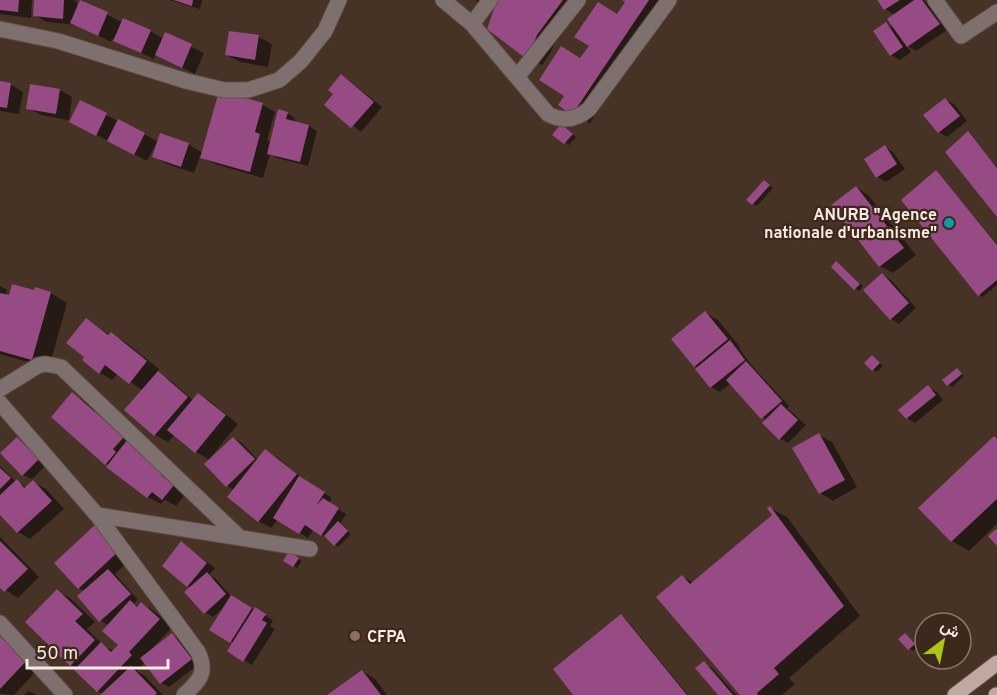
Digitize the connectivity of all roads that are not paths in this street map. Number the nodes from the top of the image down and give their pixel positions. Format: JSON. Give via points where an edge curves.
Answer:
{"nodes":[{"id":1,"x":339,"y":0,"type":"edge"},
{"id":2,"x":444,"y":0,"type":"edge"},
{"id":3,"x":490,"y":0,"type":"edge"},
{"id":4,"x":578,"y":0,"type":"edge"},
{"id":5,"x":669,"y":0,"type":"edge"},
{"id":6,"x":935,"y":0,"type":"edge"},
{"id":7,"x":997,"y":12,"type":"edge"},
{"id":8,"x":472,"y":24,"type":"junction"},
{"id":9,"x":0,"y":29,"type":"edge"},
{"id":10,"x":517,"y":77,"type":"junction"},
{"id":11,"x":0,"y":389,"type":"edge"},
{"id":12,"x":0,"y":403,"type":"edge"},
{"id":13,"x":97,"y":515,"type":"junction"},
{"id":14,"x":238,"y":536,"type":"junction"},
{"id":15,"x":310,"y":549,"type":"dead end"},
{"id":16,"x":0,"y":624,"type":"edge"},
{"id":17,"x":997,"y":663,"type":"edge"},
{"id":18,"x":65,"y":695,"type":"edge"},
{"id":19,"x":184,"y":695,"type":"edge"},
{"id":20,"x":955,"y":695,"type":"edge"}],
"edges":[{"from":1,"to":9,"type":"street","via":[[325,31],[301,61],[279,80],[248,90],[224,90],[186,81],[58,41]]},
{"from":2,"to":8,"type":"street"},
{"from":3,"to":8,"type":"street"},
{"from":4,"to":10,"type":"street"},
{"from":5,"to":10,"type":"street","via":[[582,115],[565,120],[548,114]]},
{"from":6,"to":7,"type":"street","via":[[960,36]]},
{"from":8,"to":10,"type":"street"},
{"from":11,"to":14,"type":"street","via":[[39,365],[61,367]]},
{"from":12,"to":13,"type":"street"},
{"from":13,"to":14,"type":"street"},
{"from":13,"to":19,"type":"street","via":[[203,661],[200,679]]},
{"from":14,"to":15,"type":"street"},
{"from":16,"to":18,"type":"street"},
{"from":17,"to":20,"type":"main road"}]}
